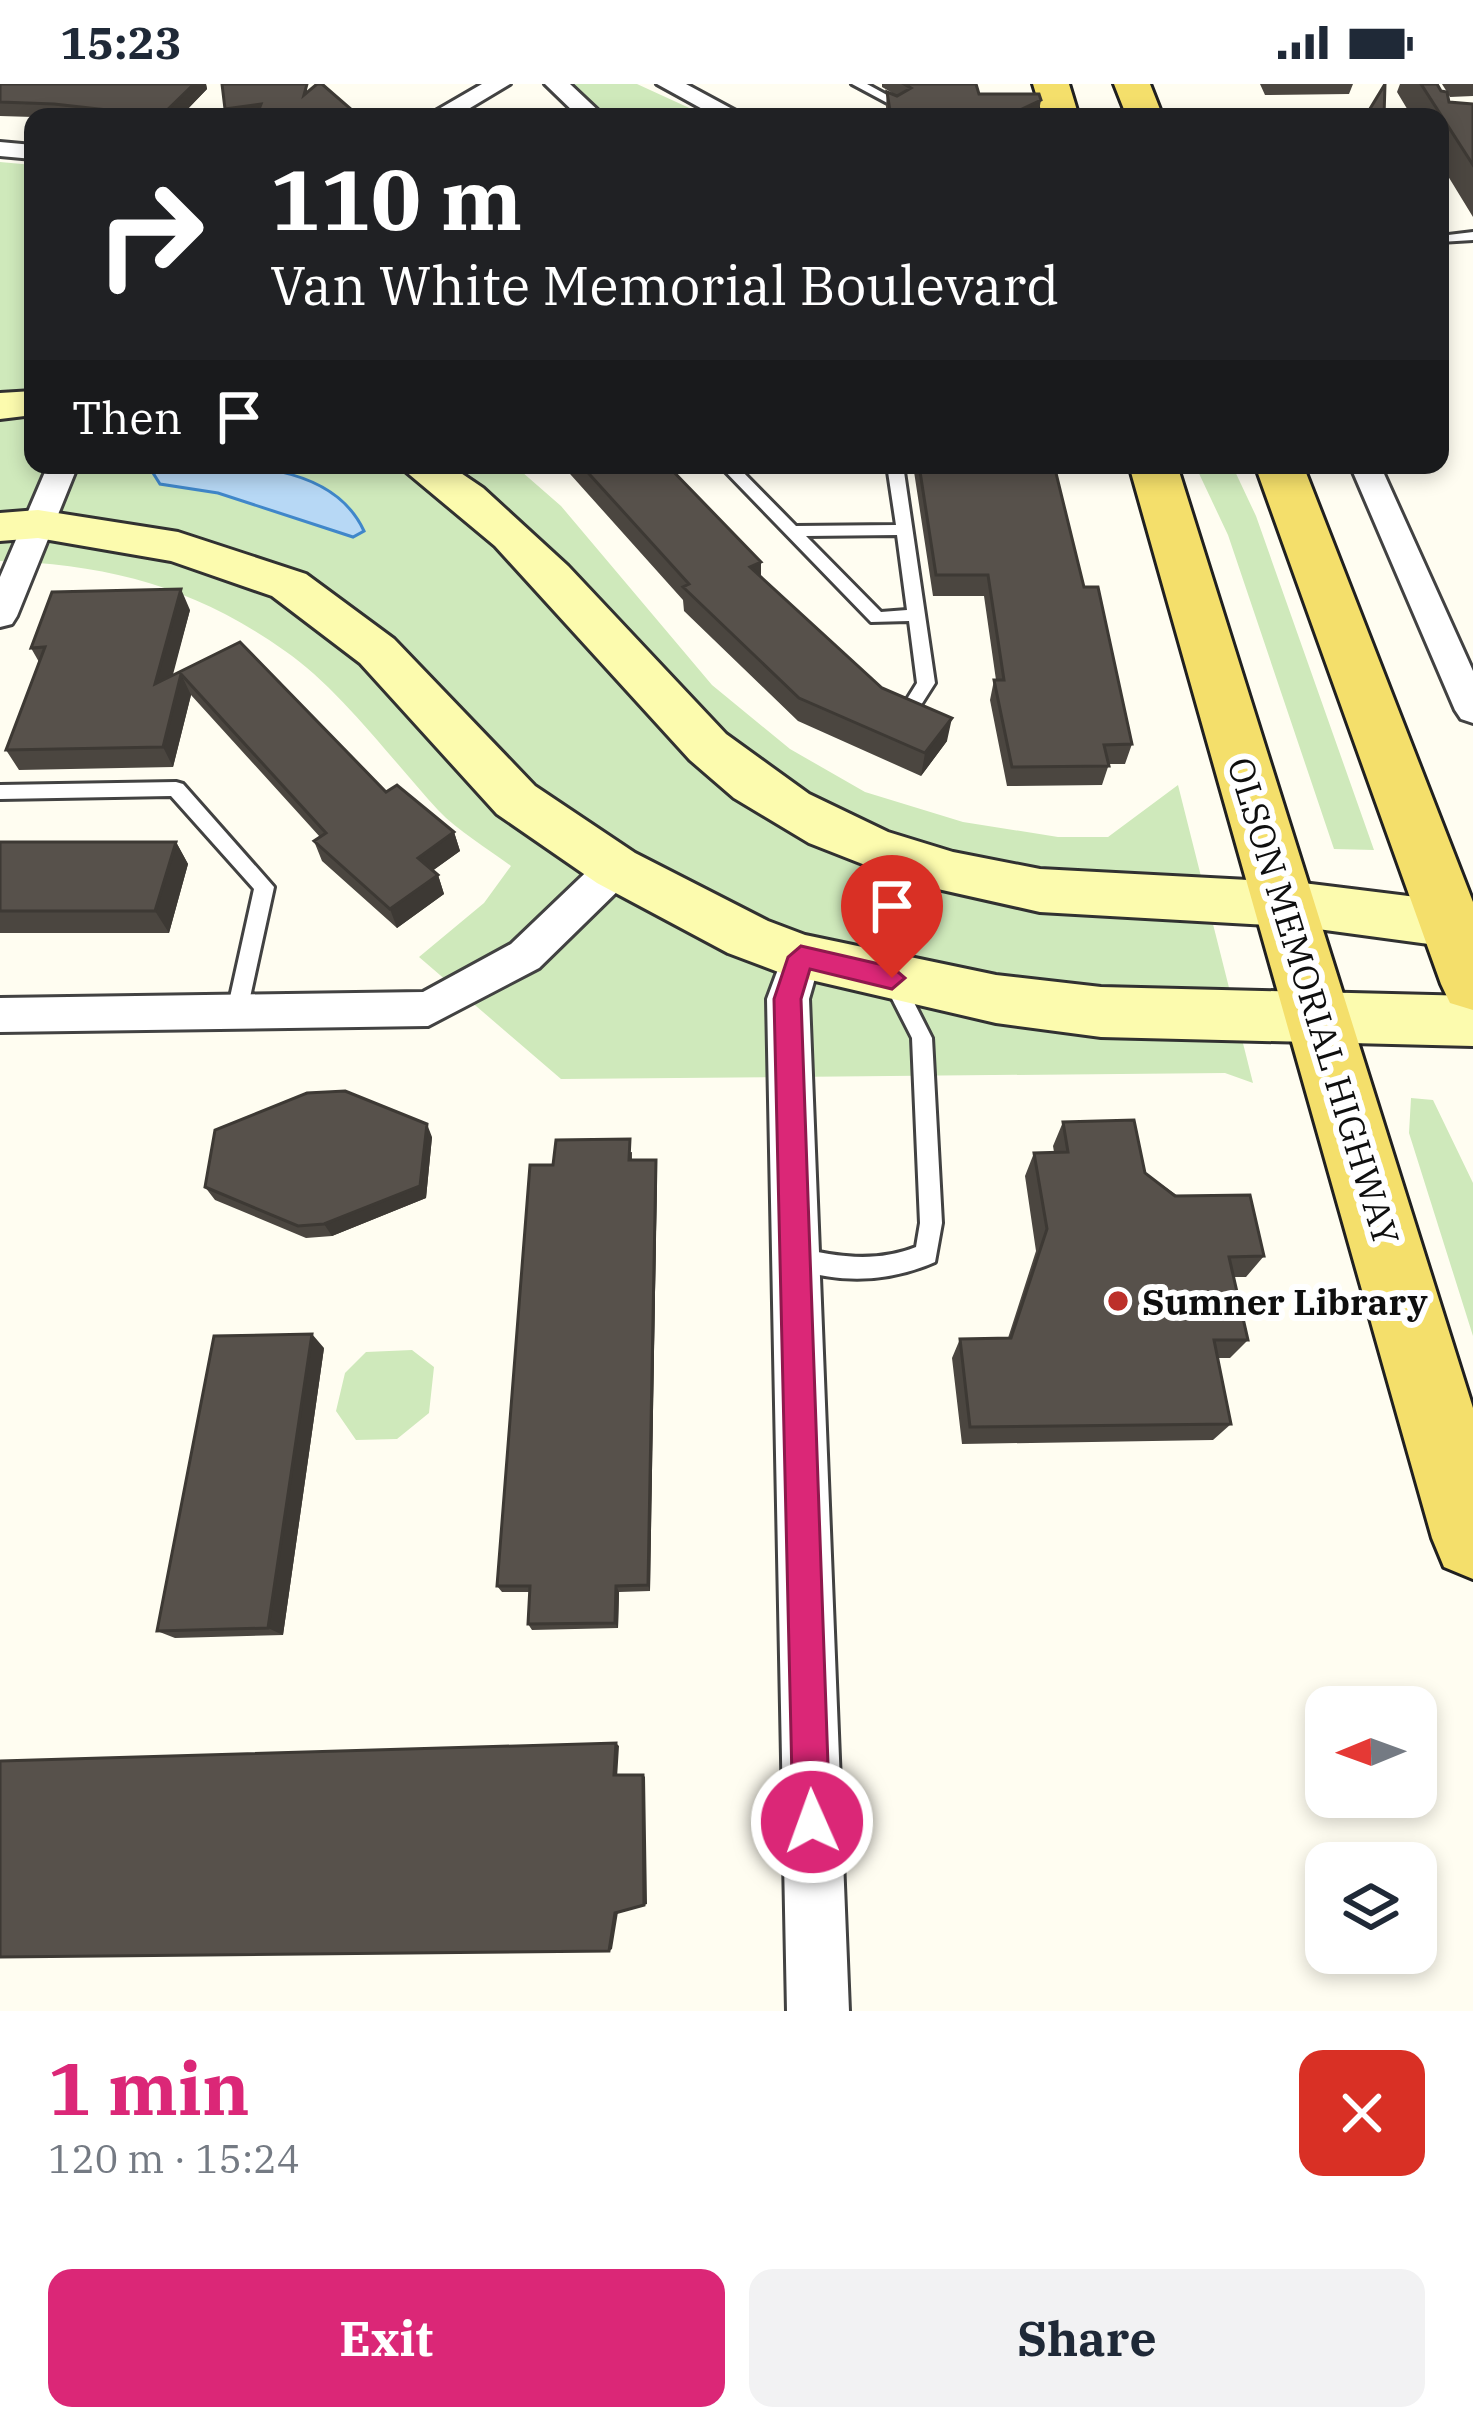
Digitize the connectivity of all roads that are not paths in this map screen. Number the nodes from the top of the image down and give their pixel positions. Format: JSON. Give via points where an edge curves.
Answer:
{"nodes":[{"id":1,"x":499,"y":84,"type":"edge"},
{"id":2,"x":556,"y":84,"type":"edge"},
{"id":3,"x":668,"y":84,"type":"edge"},
{"id":4,"x":858,"y":84,"type":"edge"},
{"id":5,"x":899,"y":105,"type":"edge"},
{"id":6,"x":454,"y":108,"type":"edge"},
{"id":7,"x":583,"y":108,"type":"edge"},
{"id":8,"x":717,"y":108,"type":"edge"},
{"id":9,"x":56,"y":474,"type":"edge"},
{"id":10,"x":435,"y":474,"type":"edge"},
{"id":11,"x":737,"y":474,"type":"edge"},
{"id":12,"x":896,"y":474,"type":"edge"},
{"id":13,"x":1156,"y":474,"type":"edge"},
{"id":14,"x":1283,"y":474,"type":"edge"},
{"id":15,"x":1370,"y":474,"type":"edge"},
{"id":16,"x":19,"y":525,"type":"edge"},
{"id":17,"x":904,"y":530,"type":"junction"},
{"id":18,"x":792,"y":531,"type":"junction"},
{"id":19,"x":917,"y":615,"type":"junction"},
{"id":20,"x":0,"y":616,"type":"edge"},
{"id":21,"x":1473,"y":710,"type":"edge"},
{"id":22,"x":908,"y":712,"type":"edge"},
{"id":23,"x":0,"y":793,"type":"edge"},
{"id":24,"x":616,"y":868,"type":"junction"},
{"id":25,"x":1284,"y":906,"type":"junction"},
{"id":26,"x":1461,"y":925,"type":"edge"},
{"id":27,"x":801,"y":957,"type":"junction"},
{"id":28,"x":892,"y":978,"type":"junction"},
{"id":29,"x":1473,"y":984,"type":"edge"},
{"id":30,"x":237,"y":1011,"type":"junction"},
{"id":31,"x":0,"y":1015,"type":"edge"},
{"id":32,"x":1318,"y":1018,"type":"junction"},
{"id":33,"x":1473,"y":1021,"type":"edge"},
{"id":34,"x":794,"y":1257,"type":"junction"},
{"id":35,"x":1473,"y":1538,"type":"edge"},
{"id":36,"x":818,"y":2011,"type":"edge"}],
"edges":[{"from":1,"to":6,"type":"street"},
{"from":2,"to":7,"type":"street"},
{"from":3,"to":8,"type":"street"},
{"from":4,"to":5,"type":"lane"},
{"from":9,"to":16,"type":"street"},
{"from":10,"to":25,"type":"street","via":[[485,510],[693,738],[824,830],[886,855],[1018,886]]},
{"from":11,"to":18,"type":"lane"},
{"from":12,"to":17,"type":"lane"},
{"from":13,"to":25,"type":"main road","name":"OLSON MEMORIAL HIGHWAY"},
{"from":14,"to":26,"type":"main road"},
{"from":15,"to":21,"type":"street"},
{"from":16,"to":20,"type":"street"},
{"from":16,"to":24,"type":"street","via":[[178,547],[289,585],[377,651],[516,800]]},
{"from":17,"to":18,"type":"lane"},
{"from":17,"to":19,"type":"lane"},
{"from":18,"to":19,"type":"lane","via":[[877,618]]},
{"from":19,"to":22,"type":"lane","via":[[926,683]]},
{"from":23,"to":30,"type":"lane","via":[[176,789],[264,887]]},
{"from":24,"to":27,"type":"street"},
{"from":24,"to":30,"type":"street","via":[[525,956],[428,1009]]},
{"from":25,"to":26,"type":"street"},
{"from":25,"to":32,"type":"main road","name":"OLSON MEMORIAL HIGHWAY"},
{"from":26,"to":29,"type":"main road"},
{"from":27,"to":28,"type":"street"},
{"from":27,"to":34,"type":"street","via":[[788,999]]},
{"from":28,"to":32,"type":"street","via":[[1101,1012]]},
{"from":28,"to":34,"type":"lane","via":[[922,1038],[927,1254],[903,1266],[855,1268]]},
{"from":30,"to":31,"type":"street"},
{"from":32,"to":33,"type":"street"},
{"from":32,"to":35,"type":"main road","name":"OLSON MEMORIAL HIGHWAY"},
{"from":34,"to":36,"type":"street"}]}
